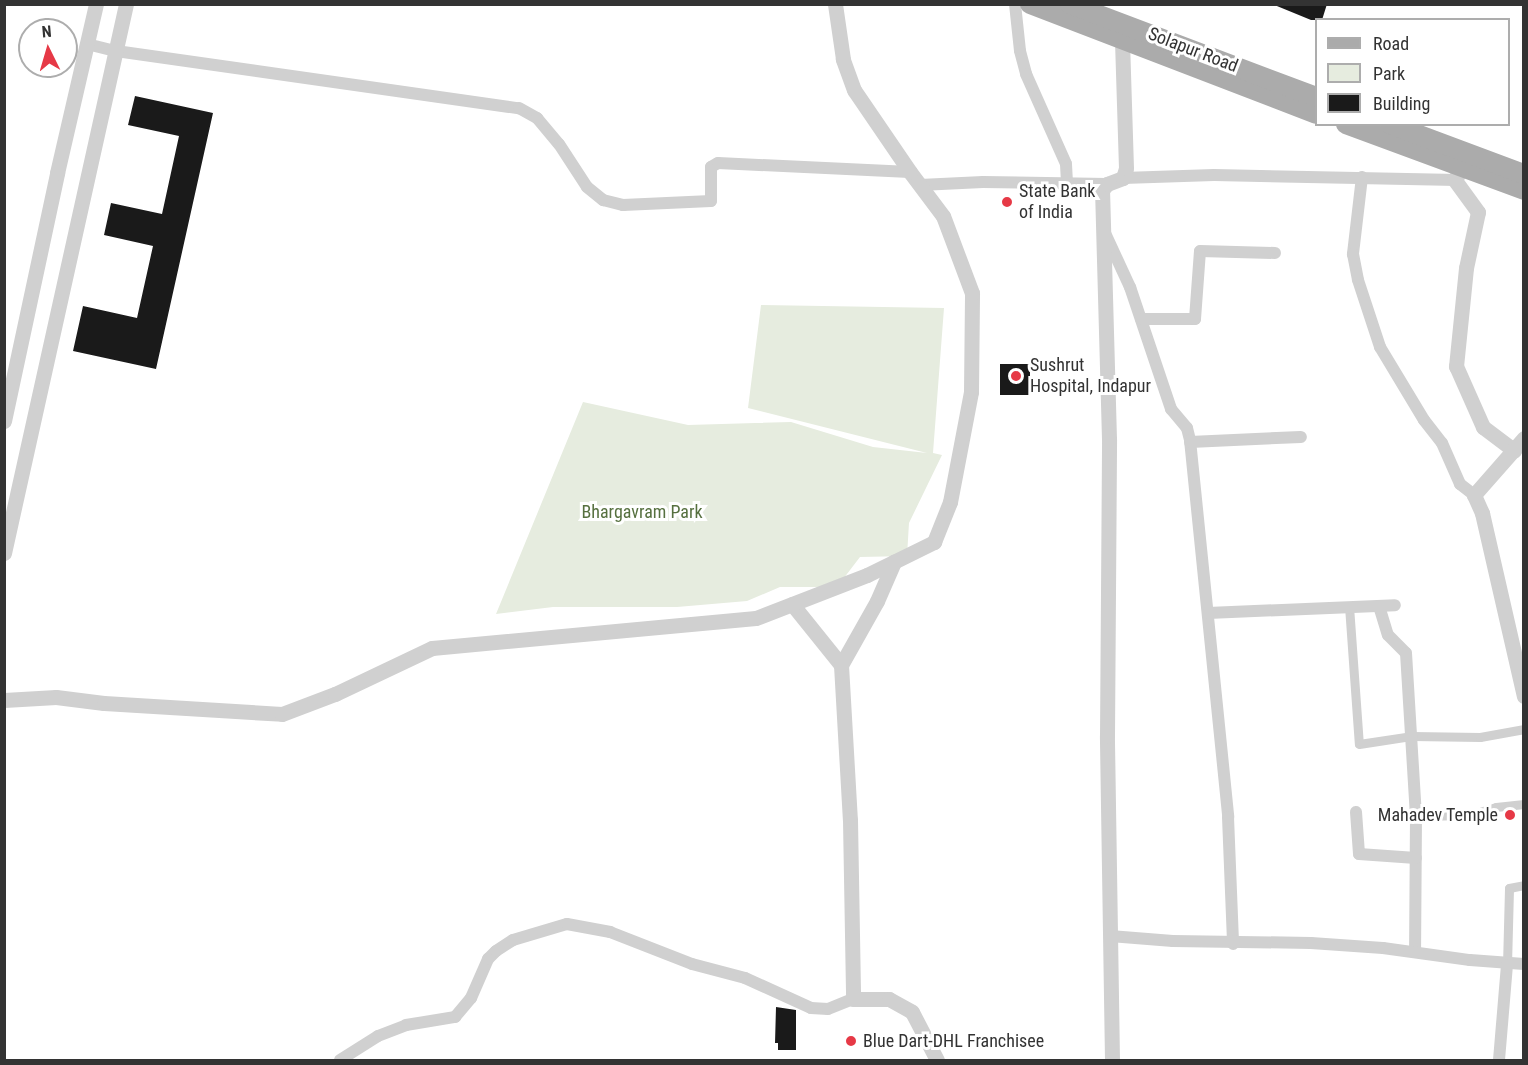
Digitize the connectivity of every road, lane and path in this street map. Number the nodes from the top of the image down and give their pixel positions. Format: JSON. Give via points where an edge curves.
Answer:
{"nodes":[{"id":1,"x":96,"y":4,"type":"edge"},
{"id":2,"x":126,"y":4,"type":"edge"},
{"id":3,"x":836,"y":4,"type":"edge"},
{"id":4,"x":1015,"y":4,"type":"edge"},
{"id":5,"x":1030,"y":4,"type":"edge"},
{"id":6,"x":1070,"y":4,"type":"edge"},
{"id":7,"x":1122,"y":40,"type":"junction"},
{"id":8,"x":87,"y":44,"type":"junction"},
{"id":9,"x":1171,"y":50,"type":"junction"},
{"id":10,"x":116,"y":51,"type":"junction"},
{"id":11,"x":1314,"y":104,"type":"edge"},
{"id":12,"x":1351,"y":126,"type":"edge"},
{"id":13,"x":1395,"y":126,"type":"edge"},
{"id":14,"x":910,"y":172,"type":"junction"},
{"id":15,"x":1459,"y":174,"type":"junction"},
{"id":16,"x":1524,"y":174,"type":"edge"},
{"id":17,"x":1362,"y":177,"type":"junction"},
{"id":18,"x":1123,"y":178,"type":"junction"},
{"id":19,"x":1067,"y":184,"type":"junction"},
{"id":20,"x":1107,"y":184,"type":"junction"},
{"id":21,"x":920,"y":185,"type":"junction"},
{"id":22,"x":1524,"y":190,"type":"edge"},
{"id":23,"x":1104,"y":232,"type":"junction"},
{"id":24,"x":1275,"y":253,"type":"dead end"},
{"id":25,"x":1141,"y":320,"type":"junction"},
{"id":26,"x":4,"y":421,"type":"edge"},
{"id":27,"x":1301,"y":437,"type":"dead end"},
{"id":28,"x":1190,"y":442,"type":"junction"},
{"id":29,"x":1519,"y":444,"type":"edge"},
{"id":30,"x":1474,"y":495,"type":"junction"},
{"id":31,"x":4,"y":553,"type":"edge"},
{"id":32,"x":894,"y":562,"type":"junction"},
{"id":33,"x":792,"y":604,"type":"junction"},
{"id":34,"x":1395,"y":605,"type":"dead end"},
{"id":35,"x":1349,"y":606,"type":"junction"},
{"id":36,"x":1379,"y":606,"type":"junction"},
{"id":37,"x":1208,"y":614,"type":"junction"},
{"id":38,"x":841,"y":665,"type":"junction"},
{"id":39,"x":1521,"y":673,"type":"edge"},
{"id":40,"x":1524,"y":696,"type":"edge"},
{"id":41,"x":4,"y":700,"type":"edge"},
{"id":42,"x":1524,"y":729,"type":"edge"},
{"id":43,"x":1412,"y":736,"type":"junction"},
{"id":44,"x":1524,"y":804,"type":"edge"},
{"id":45,"x":1356,"y":812,"type":"dead end"},
{"id":46,"x":1416,"y":816,"type":"junction"},
{"id":47,"x":1416,"y":858,"type":"junction"},
{"id":48,"x":1524,"y":885,"type":"edge"},
{"id":49,"x":1110,"y":936,"type":"junction"},
{"id":50,"x":1233,"y":944,"type":"junction"},
{"id":51,"x":1415,"y":952,"type":"junction"},
{"id":52,"x":1524,"y":964,"type":"edge"},
{"id":53,"x":1507,"y":965,"type":"junction"},
{"id":54,"x":853,"y":999,"type":"junction"},
{"id":55,"x":340,"y":1060,"type":"edge"},
{"id":56,"x":937,"y":1060,"type":"edge"},
{"id":57,"x":1112,"y":1060,"type":"edge"},
{"id":58,"x":1499,"y":1060,"type":"edge"}],
"edges":[{"from":1,"to":8,"type":"street"},
{"from":2,"to":10,"type":"street"},
{"from":3,"to":14,"type":"street","via":[[843,59],[854,90]]},
{"from":4,"to":19,"type":"street","via":[[1026,75],[1066,164]]},
{"from":5,"to":7,"type":"main road"},
{"from":6,"to":9,"type":"main road","name":"Solapur Road"},
{"from":7,"to":9,"type":"main road"},
{"from":7,"to":18,"type":"street","via":[[1127,145]]},
{"from":8,"to":10,"type":"street"},
{"from":8,"to":26,"type":"street"},
{"from":9,"to":11,"type":"main road","name":"Solapur Road"},
{"from":10,"to":14,"type":"street","via":[[519,108],[537,118],[586,187],[603,200],[623,205],[711,201],[711,167],[718,163]]},
{"from":10,"to":31,"type":"street"},
{"from":12,"to":15,"type":"main road"},
{"from":13,"to":16,"type":"main road"},
{"from":14,"to":21,"type":"street"},
{"from":15,"to":17,"type":"street"},
{"from":15,"to":22,"type":"main road"},
{"from":15,"to":29,"type":"street","via":[[1478,212],[1465,280],[1456,366],[1483,427]]},
{"from":17,"to":18,"type":"street"},
{"from":17,"to":30,"type":"street","via":[[1353,254],[1380,347],[1442,443],[1461,484]]},
{"from":18,"to":20,"type":"street"},
{"from":19,"to":20,"type":"street"},
{"from":19,"to":21,"type":"street"},
{"from":20,"to":23,"type":"street","via":[[1102,190]]},
{"from":21,"to":32,"type":"street","via":[[943,216],[972,292],[971,392],[950,502],[934,542]]},
{"from":23,"to":25,"type":"street"},
{"from":23,"to":49,"type":"street","via":[[1109,439]]},
{"from":24,"to":25,"type":"street","via":[[1200,251],[1195,319]]},
{"from":25,"to":28,"type":"street","via":[[1171,409],[1187,428]]},
{"from":27,"to":28,"type":"street"},
{"from":28,"to":37,"type":"street"},
{"from":29,"to":30,"type":"street"},
{"from":30,"to":39,"type":"street","via":[[1482,513]]},
{"from":32,"to":33,"type":"street"},
{"from":32,"to":38,"type":"street"},
{"from":33,"to":38,"type":"street"},
{"from":33,"to":41,"type":"street","via":[[756,618],[432,648],[335,694],[282,714],[56,697]]},
{"from":34,"to":36,"type":"street"},
{"from":35,"to":36,"type":"street"},
{"from":35,"to":37,"type":"street"},
{"from":35,"to":43,"type":"street","via":[[1359,744]]},
{"from":36,"to":43,"type":"street","via":[[1388,635],[1406,653]]},
{"from":37,"to":50,"type":"street","via":[[1228,817]]},
{"from":38,"to":54,"type":"street","via":[[850,820]]},
{"from":39,"to":40,"type":"street"},
{"from":42,"to":43,"type":"street","via":[[1480,737]]},
{"from":43,"to":46,"type":"street"},
{"from":44,"to":46,"type":"street","via":[[1470,815]]},
{"from":45,"to":47,"type":"street","via":[[1359,854]]},
{"from":46,"to":47,"type":"street"},
{"from":47,"to":51,"type":"street"},
{"from":48,"to":53,"type":"street","via":[[1509,888]]},
{"from":49,"to":50,"type":"street"},
{"from":49,"to":57,"type":"street"},
{"from":50,"to":51,"type":"street","via":[[1311,943]]},
{"from":51,"to":53,"type":"street"},
{"from":52,"to":53,"type":"street"},
{"from":53,"to":58,"type":"street"},
{"from":54,"to":55,"type":"street","via":[[828,1009],[812,1008],[746,978],[692,964],[610,932],[567,924],[513,940],[496,951],[488,959],[471,998],[455,1017],[406,1024]]},
{"from":54,"to":56,"type":"street","via":[[889,999],[912,1012]]}]}
